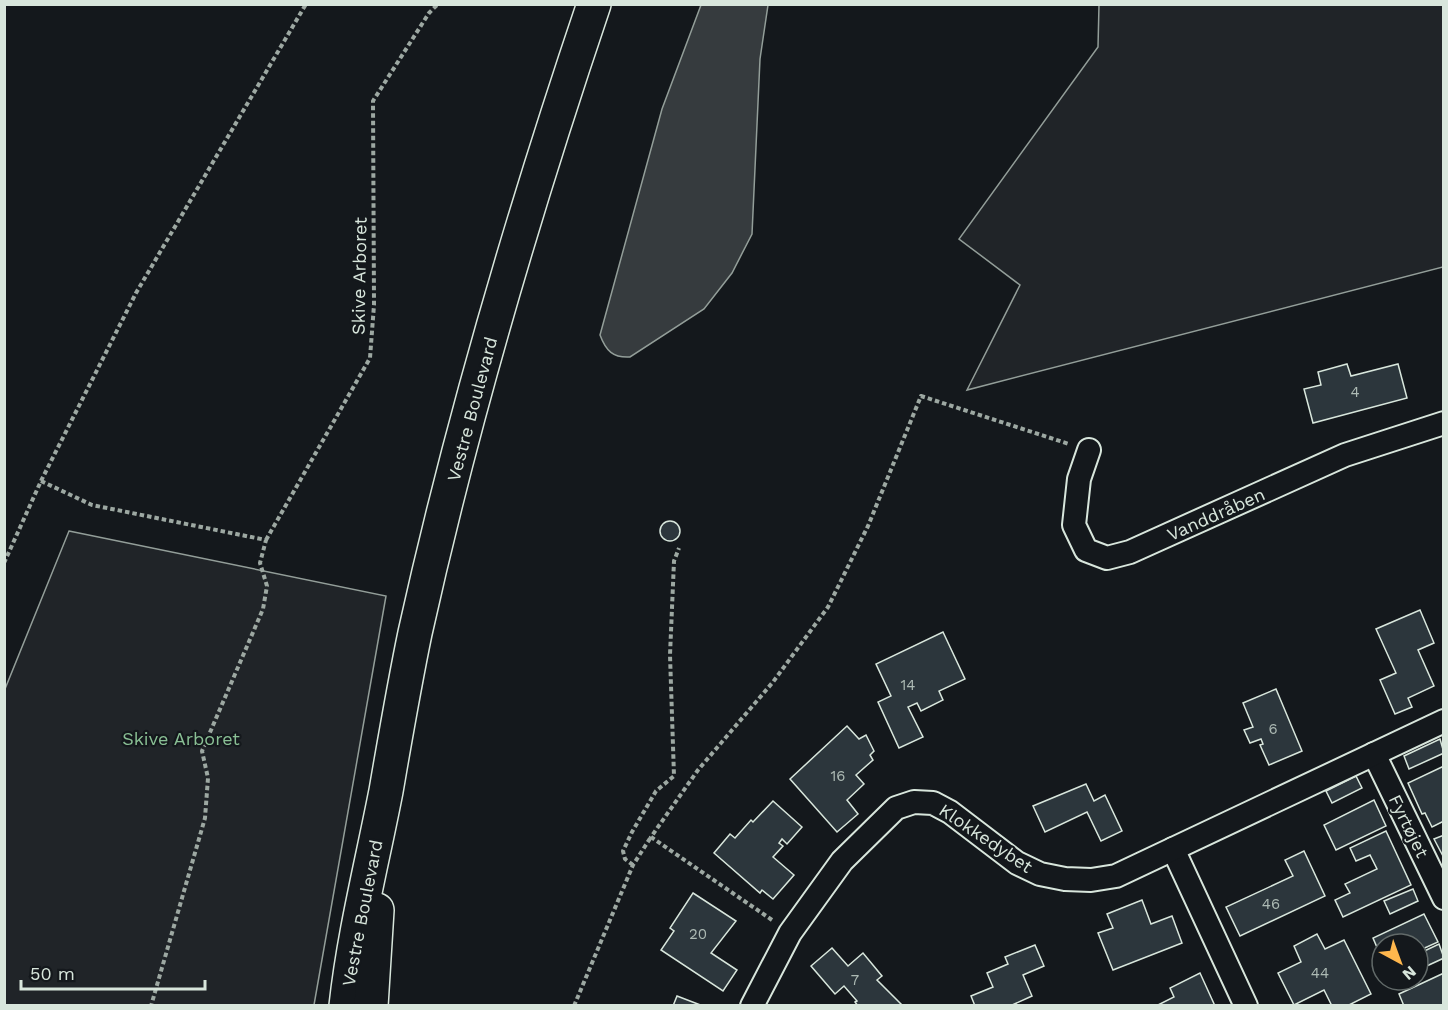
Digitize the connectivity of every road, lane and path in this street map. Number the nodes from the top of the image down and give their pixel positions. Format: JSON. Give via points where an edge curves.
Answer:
{"nodes":[{"id":1,"x":306,"y":4,"type":"edge"},
{"id":2,"x":438,"y":4,"type":"edge"},
{"id":3,"x":594,"y":4,"type":"edge"},
{"id":4,"x":1443,"y":423,"type":"edge"},
{"id":5,"x":1089,"y":450,"type":"joint"},
{"id":6,"x":41,"y":482,"type":"junction"},
{"id":7,"x":266,"y":540,"type":"junction"},
{"id":8,"x":679,"y":548,"type":"dead end"},
{"id":9,"x":4,"y":563,"type":"edge"},
{"id":10,"x":1443,"y":721,"type":"edge"},
{"id":11,"x":1374,"y":754,"type":"junction"},
{"id":12,"x":380,"y":821,"type":"junction"},
{"id":13,"x":651,"y":837,"type":"junction"},
{"id":14,"x":1173,"y":849,"type":"junction"},
{"id":15,"x":633,"y":865,"type":"junction"},
{"id":16,"x":1443,"y":898,"type":"edge"},
{"id":17,"x":790,"y":933,"type":"junction"},
{"id":18,"x":151,"y":1005,"type":"edge"},
{"id":19,"x":346,"y":1005,"type":"edge"},
{"id":20,"x":371,"y":1005,"type":"edge"},
{"id":21,"x":574,"y":1005,"type":"edge"},
{"id":22,"x":752,"y":1005,"type":"edge"},
{"id":23,"x":1246,"y":1005,"type":"edge"}],
"edges":[{"from":1,"to":6,"type":"path","via":[[136,293]]},
{"from":2,"to":7,"type":"path","name":"Skive Arboret","via":[[372,101],[374,305],[370,358]]},
{"from":3,"to":12,"type":"main road","name":"Vestre Boulevard","via":[[478,378],[415,634]]},
{"from":4,"to":5,"type":"street","name":"Vanddråben","via":[[1345,455],[1130,552],[1107,558],[1086,550],[1074,525],[1079,479]]},
{"from":5,"to":13,"type":"path","via":[[921,396],[868,526],[828,607],[773,682],[698,770]]},
{"from":6,"to":7,"type":"path","via":[[92,505]]},
{"from":6,"to":9,"type":"path"},
{"from":7,"to":18,"type":"path","name":"Skive Arboret","via":[[260,563],[267,586],[263,609],[202,751],[208,778],[205,818]]},
{"from":8,"to":15,"type":"path","via":[[674,561],[670,655],[674,776],[656,791],[623,851],[625,859]]},
{"from":10,"to":11,"type":"street","name":"Klokkedybet"},
{"from":11,"to":14,"type":"street","name":"Klokkedybet"},
{"from":11,"to":16,"type":"street","name":"Fyrtøjet"},
{"from":12,"to":19,"type":"main road","name":"Vestre Boulevard","via":[[352,949]]},
{"from":12,"to":20,"type":"main road","name":"Vestre Boulevard"},
{"from":13,"to":15,"type":"path"},
{"from":13,"to":17,"type":"path"},
{"from":14,"to":17,"type":"street","name":"Klokkedybet","via":[[1116,876],[1065,879],[1040,874],[1017,863],[933,803],[914,802],[896,808],[842,861]]},
{"from":14,"to":23,"type":"street"},
{"from":15,"to":21,"type":"path"},
{"from":17,"to":22,"type":"street","name":"Klokkedybet"}]}
